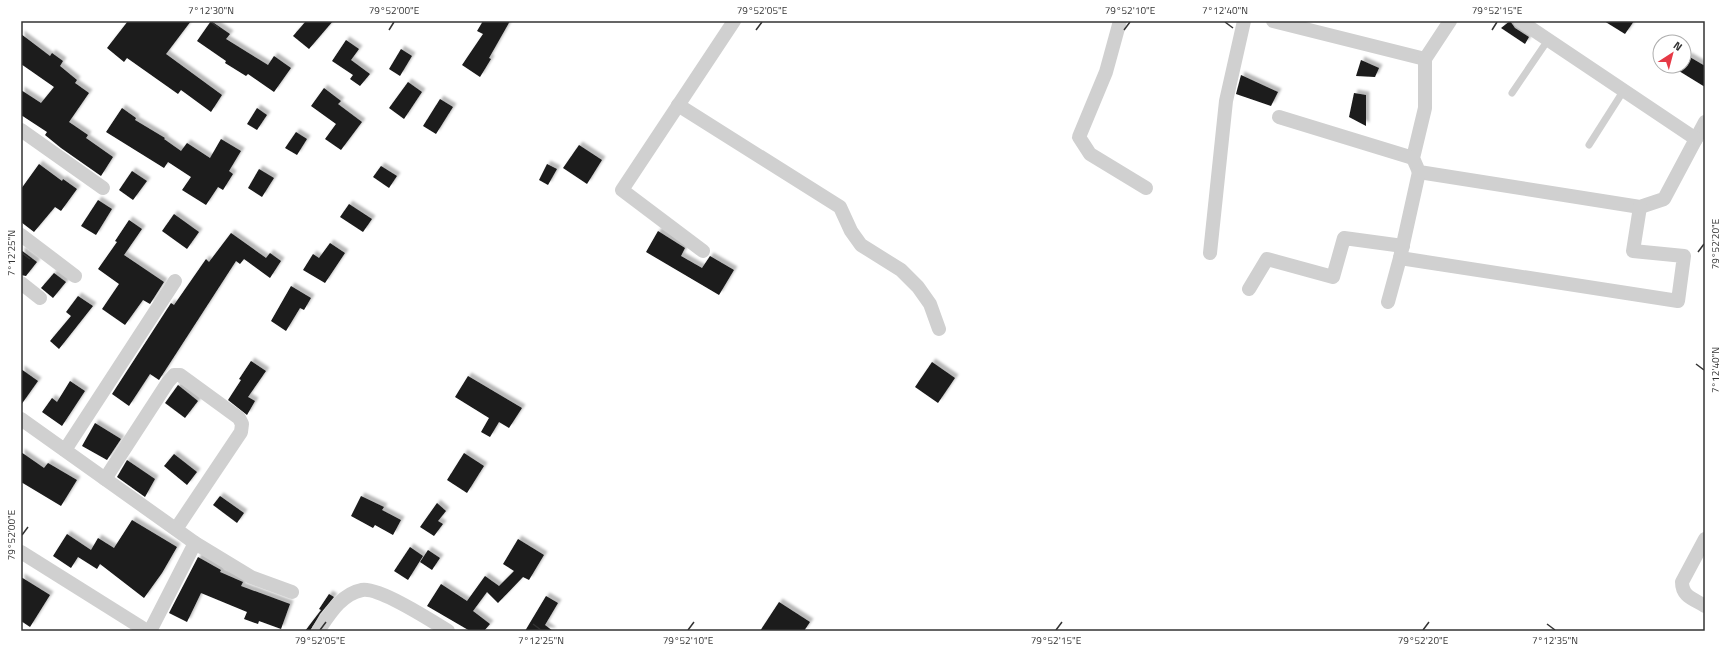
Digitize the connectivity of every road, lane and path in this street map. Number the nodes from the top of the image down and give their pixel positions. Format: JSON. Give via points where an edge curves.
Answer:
{"nodes":[{"id":1,"x":734,"y":21,"type":"edge"},
{"id":2,"x":1120,"y":21,"type":"edge"},
{"id":3,"x":1244,"y":21,"type":"edge"},
{"id":4,"x":1273,"y":21,"type":"edge"},
{"id":5,"x":1450,"y":21,"type":"edge"},
{"id":6,"x":1520,"y":21,"type":"edge"},
{"id":7,"x":1548,"y":40,"type":"junction"},
{"id":8,"x":1424,"y":59,"type":"junction"},
{"id":9,"x":1624,"y":90,"type":"junction"},
{"id":10,"x":1512,"y":93,"type":"dead end"},
{"id":11,"x":678,"y":104,"type":"junction"},
{"id":12,"x":1279,"y":117,"type":"dead end"},
{"id":13,"x":1705,"y":122,"type":"edge"},
{"id":14,"x":21,"y":130,"type":"edge"},
{"id":15,"x":1696,"y":138,"type":"junction"},
{"id":16,"x":1589,"y":145,"type":"dead end"},
{"id":17,"x":1413,"y":158,"type":"junction"},
{"id":18,"x":1419,"y":172,"type":"junction"},
{"id":19,"x":103,"y":188,"type":"dead end"},
{"id":20,"x":1146,"y":188,"type":"dead end"},
{"id":21,"x":1640,"y":207,"type":"junction"},
{"id":22,"x":21,"y":235,"type":"edge"},
{"id":23,"x":703,"y":251,"type":"dead end"},
{"id":24,"x":1402,"y":252,"type":"junction"},
{"id":25,"x":1210,"y":253,"type":"dead end"},
{"id":26,"x":75,"y":276,"type":"dead end"},
{"id":27,"x":176,"y":281,"type":"dead end"},
{"id":28,"x":21,"y":283,"type":"edge"},
{"id":29,"x":1249,"y":289,"type":"dead end"},
{"id":30,"x":40,"y":298,"type":"dead end"},
{"id":31,"x":1388,"y":302,"type":"dead end"},
{"id":32,"x":939,"y":329,"type":"dead end"},
{"id":33,"x":21,"y":419,"type":"edge"},
{"id":34,"x":65,"y":450,"type":"junction"},
{"id":35,"x":105,"y":479,"type":"junction"},
{"id":36,"x":176,"y":529,"type":"junction"},
{"id":37,"x":1705,"y":539,"type":"edge"},
{"id":38,"x":195,"y":543,"type":"junction"},
{"id":39,"x":21,"y":552,"type":"edge"},
{"id":40,"x":292,"y":592,"type":"dead end"},
{"id":41,"x":1705,"y":606,"type":"edge"},
{"id":42,"x":147,"y":631,"type":"edge"},
{"id":43,"x":150,"y":631,"type":"edge"},
{"id":44,"x":318,"y":631,"type":"edge"},
{"id":45,"x":448,"y":631,"type":"edge"}],
"edges":[{"from":1,"to":11,"type":"street"},
{"from":2,"to":20,"type":"street","via":[[1106,72],[1079,137],[1090,154]]},
{"from":3,"to":25,"type":"street","via":[[1226,101]]},
{"from":4,"to":8,"type":"street"},
{"from":5,"to":8,"type":"street"},
{"from":6,"to":7,"type":"street"},
{"from":7,"to":9,"type":"street"},
{"from":7,"to":10,"type":"lane"},
{"from":8,"to":17,"type":"street","via":[[1426,108]]},
{"from":9,"to":15,"type":"street"},
{"from":9,"to":16,"type":"lane"},
{"from":11,"to":23,"type":"street","via":[[622,190]]},
{"from":11,"to":32,"type":"street","via":[[840,207],[861,245],[901,270],[918,287],[930,304]]},
{"from":12,"to":17,"type":"street"},
{"from":13,"to":15,"type":"street"},
{"from":14,"to":19,"type":"street"},
{"from":15,"to":21,"type":"street","via":[[1664,199]]},
{"from":17,"to":18,"type":"street"},
{"from":18,"to":21,"type":"street"},
{"from":18,"to":24,"type":"street"},
{"from":21,"to":24,"type":"street","via":[[1633,251],[1684,256],[1678,302]]},
{"from":22,"to":26,"type":"street"},
{"from":24,"to":29,"type":"street","via":[[1344,238],[1333,277],[1267,259]]},
{"from":24,"to":31,"type":"street"},
{"from":27,"to":34,"type":"street"},
{"from":28,"to":30,"type":"street"},
{"from":33,"to":34,"type":"street"},
{"from":34,"to":35,"type":"street"},
{"from":35,"to":36,"type":"street"},
{"from":35,"to":36,"type":"street","via":[[168,382],[174,375],[180,375],[239,418],[242,424],[241,432]]},
{"from":36,"to":38,"type":"street"},
{"from":37,"to":41,"type":"street","via":[[1682,582],[1682,589],[1687,596]]},
{"from":38,"to":40,"type":"street","via":[[251,577]]},
{"from":38,"to":43,"type":"street"},
{"from":39,"to":42,"type":"street"},
{"from":44,"to":45,"type":"street","via":[[334,607],[363,590],[390,597]]}]}
